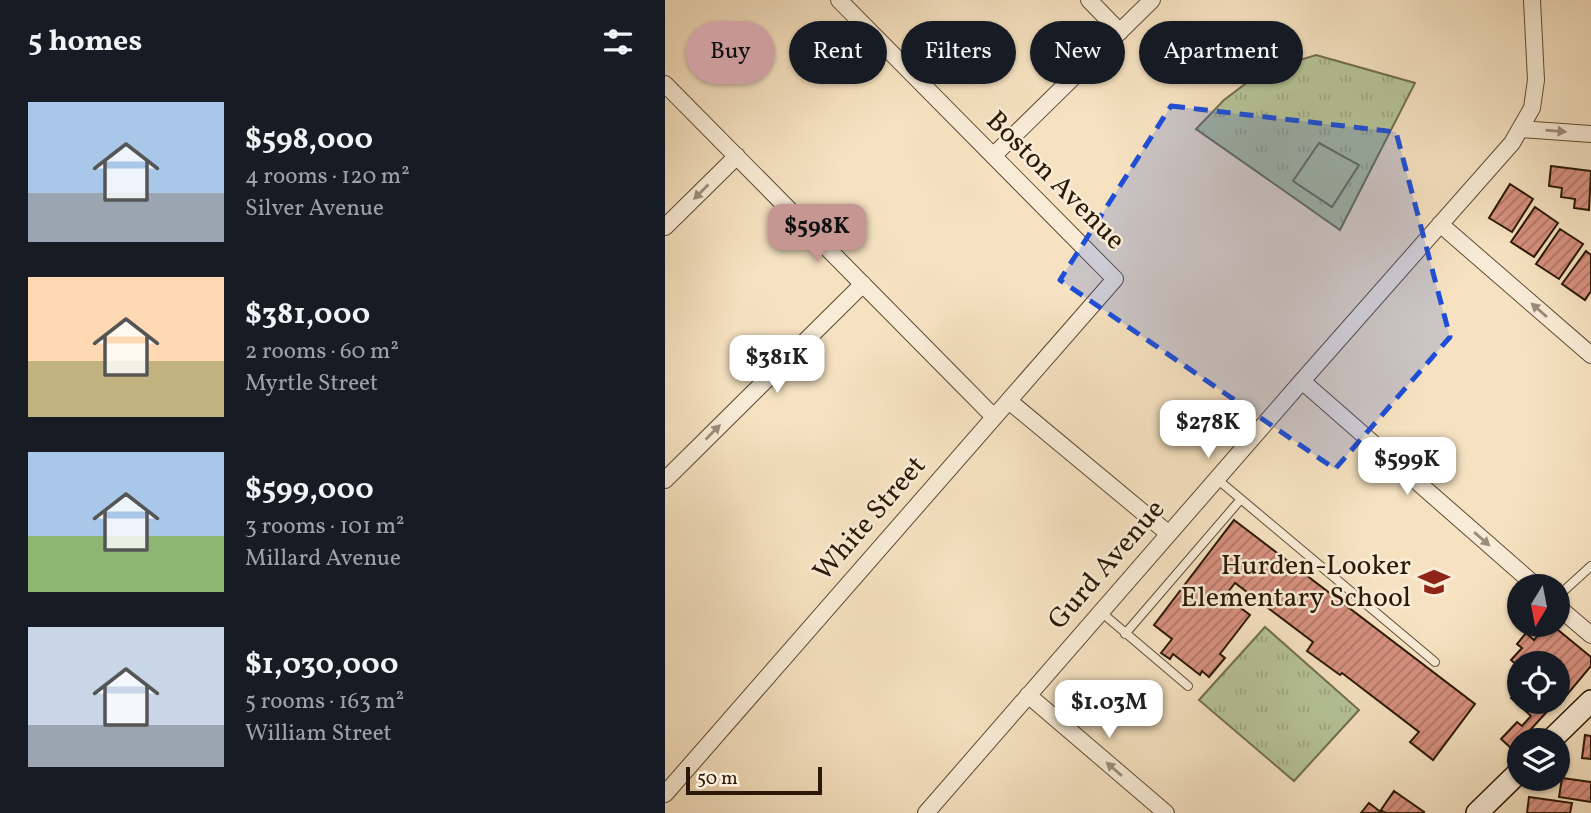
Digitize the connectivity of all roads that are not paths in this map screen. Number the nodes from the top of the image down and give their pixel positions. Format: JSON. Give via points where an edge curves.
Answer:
{"nodes":[{"id":1,"x":839,"y":0,"type":"edge"},
{"id":2,"x":1089,"y":0,"type":"edge"},
{"id":3,"x":1152,"y":0,"type":"edge"},
{"id":4,"x":1532,"y":0,"type":"edge"},
{"id":5,"x":1109,"y":21,"type":"edge"},
{"id":6,"x":1125,"y":26,"type":"edge"},
{"id":7,"x":665,"y":84,"type":"edge"},
{"id":8,"x":1066,"y":84,"type":"edge"},
{"id":9,"x":1520,"y":129,"type":"junction"},
{"id":10,"x":1591,"y":134,"type":"edge"},
{"id":11,"x":737,"y":156,"type":"junction"},
{"id":12,"x":993,"y":156,"type":"junction"},
{"id":13,"x":1440,"y":224,"type":"junction"},
{"id":14,"x":665,"y":227,"type":"edge"},
{"id":15,"x":1115,"y":279,"type":"joint"},
{"id":16,"x":863,"y":284,"type":"junction"},
{"id":17,"x":1591,"y":355,"type":"edge"},
{"id":18,"x":1302,"y":381,"type":"junction"},
{"id":19,"x":1009,"y":401,"type":"junction"},
{"id":20,"x":994,"y":417,"type":"junction"},
{"id":21,"x":1217,"y":479,"type":"junction"},
{"id":22,"x":665,"y":480,"type":"edge"},
{"id":23,"x":1241,"y":499,"type":"junction"},
{"id":24,"x":1169,"y":534,"type":"junction"},
{"id":25,"x":1591,"y":567,"type":"edge"},
{"id":26,"x":1522,"y":574,"type":"edge"},
{"id":27,"x":1570,"y":586,"type":"edge"},
{"id":28,"x":1101,"y":612,"type":"junction"},
{"id":29,"x":1570,"y":617,"type":"edge"},
{"id":30,"x":1125,"y":634,"type":"junction"},
{"id":31,"x":1591,"y":635,"type":"edge"},
{"id":32,"x":1435,"y":662,"type":"dead end"},
{"id":33,"x":1188,"y":686,"type":"dead end"},
{"id":34,"x":1028,"y":695,"type":"junction"},
{"id":35,"x":1587,"y":710,"type":"edge"},
{"id":36,"x":1565,"y":728,"type":"edge"},
{"id":37,"x":1507,"y":784,"type":"edge"},
{"id":38,"x":665,"y":794,"type":"edge"},
{"id":39,"x":926,"y":813,"type":"edge"},
{"id":40,"x":1166,"y":813,"type":"edge"},
{"id":41,"x":1477,"y":813,"type":"edge"}],
"edges":[{"from":1,"to":12,"type":"street","name":"Boston Avenue"},
{"from":2,"to":5,"type":"street"},
{"from":3,"to":6,"type":"street"},
{"from":4,"to":9,"type":"street","name":"Gurd Avenue","via":[[1536,80],[1532,108]]},
{"from":7,"to":11,"type":"street"},
{"from":8,"to":12,"type":"street"},
{"from":9,"to":10,"type":"street","one_way":true},
{"from":9,"to":13,"type":"street","name":"Gurd Avenue","via":[[1512,144]]},
{"from":11,"to":14,"type":"street","one_way":true},
{"from":11,"to":16,"type":"street"},
{"from":12,"to":15,"type":"street","name":"Boston Avenue"},
{"from":17,"to":13,"type":"street","one_way":true},
{"from":13,"to":18,"type":"street","name":"Gurd Avenue"},
{"from":15,"to":19,"type":"street","name":"White Street"},
{"from":16,"to":20,"type":"street"},
{"from":22,"to":16,"type":"street","one_way":true},
{"from":18,"to":21,"type":"street","name":"Gurd Avenue"},
{"from":18,"to":26,"type":"street","one_way":true},
{"from":19,"to":20,"type":"street","name":"White Street"},
{"from":19,"to":24,"type":"street"},
{"from":20,"to":38,"type":"street","name":"White Street"},
{"from":21,"to":23,"type":"lane"},
{"from":21,"to":24,"type":"street","name":"Gurd Avenue"},
{"from":23,"to":30,"type":"lane"},
{"from":23,"to":32,"type":"lane"},
{"from":24,"to":28,"type":"street","name":"Gurd Avenue"},
{"from":25,"to":27,"type":"lane"},
{"from":28,"to":30,"type":"lane"},
{"from":28,"to":34,"type":"street","name":"Gurd Avenue"},
{"from":29,"to":31,"type":"street"},
{"from":30,"to":33,"type":"lane"},
{"from":34,"to":39,"type":"street","name":"Gurd Avenue"},
{"from":40,"to":34,"type":"street","one_way":true},
{"from":35,"to":36,"type":"street"},
{"from":37,"to":41,"type":"street"}]}
